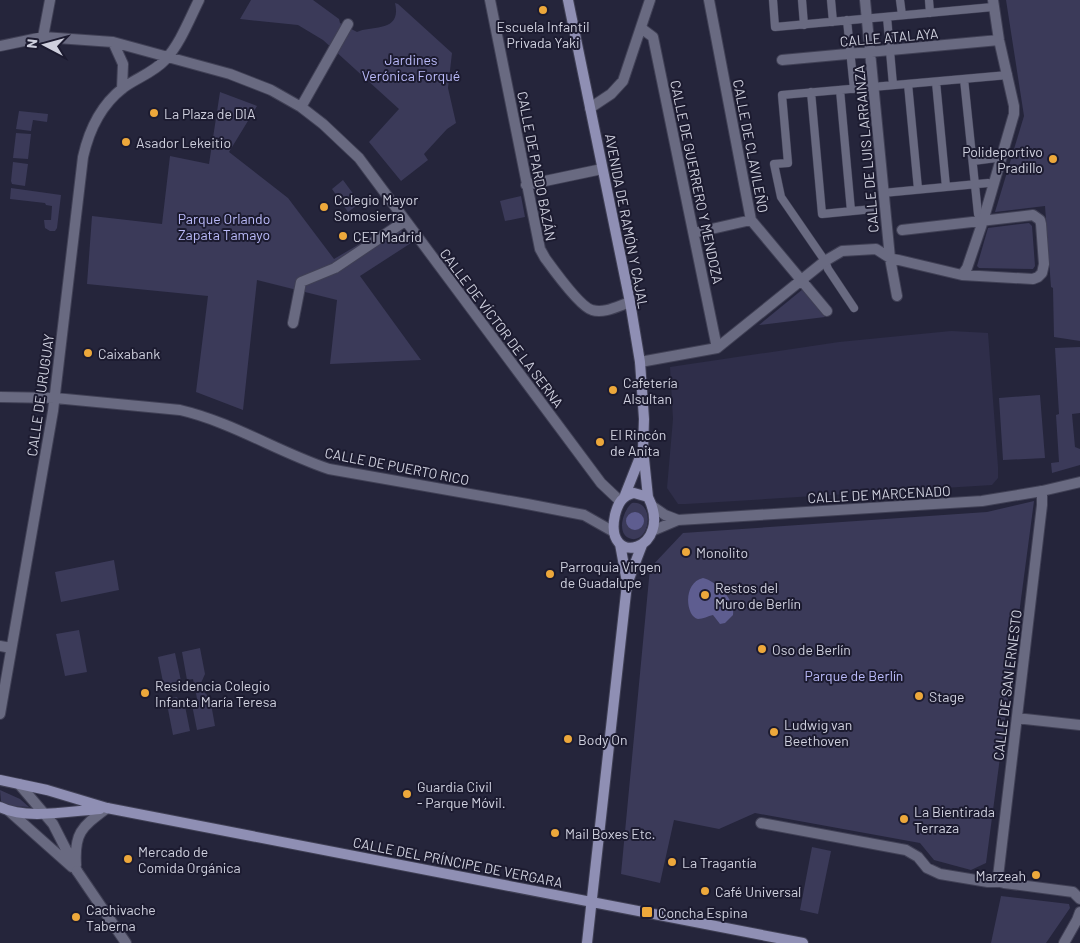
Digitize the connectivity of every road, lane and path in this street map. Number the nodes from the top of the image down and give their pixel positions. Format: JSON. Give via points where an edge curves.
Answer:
{"nodes":[{"id":1,"x":50,"y":0,"type":"edge"},
{"id":2,"x":199,"y":0,"type":"edge"},
{"id":3,"x":490,"y":0,"type":"edge"},
{"id":4,"x":568,"y":0,"type":"edge"},
{"id":5,"x":650,"y":0,"type":"edge"},
{"id":6,"x":709,"y":0,"type":"edge"},
{"id":7,"x":773,"y":0,"type":"edge"},
{"id":8,"x":802,"y":0,"type":"edge"},
{"id":9,"x":831,"y":0,"type":"edge"},
{"id":10,"x":865,"y":0,"type":"edge"},
{"id":11,"x":900,"y":0,"type":"edge"},
{"id":12,"x":929,"y":0,"type":"edge"},
{"id":13,"x":956,"y":0,"type":"edge"},
{"id":14,"x":993,"y":3,"type":"edge"},
{"id":15,"x":957,"y":10,"type":"junction"},
{"id":16,"x":930,"y":13,"type":"junction"},
{"id":17,"x":902,"y":15,"type":"junction"},
{"id":18,"x":887,"y":17,"type":"junction"},
{"id":19,"x":867,"y":18,"type":"junction"},
{"id":20,"x":847,"y":20,"type":"junction"},
{"id":21,"x":833,"y":22,"type":"junction"},
{"id":22,"x":348,"y":24,"type":"dead end"},
{"id":23,"x":804,"y":25,"type":"junction"},
{"id":24,"x":641,"y":28,"type":"junction"},
{"id":25,"x":43,"y":37,"type":"junction"},
{"id":26,"x":999,"y":40,"type":"junction"},
{"id":27,"x":113,"y":42,"type":"junction"},
{"id":28,"x":0,"y":46,"type":"edge"},
{"id":29,"x":890,"y":50,"type":"junction"},
{"id":30,"x":870,"y":52,"type":"junction"},
{"id":31,"x":850,"y":54,"type":"junction"},
{"id":32,"x":168,"y":56,"type":"junction"},
{"id":33,"x":782,"y":60,"type":"dead end"},
{"id":34,"x":1008,"y":75,"type":"junction"},
{"id":35,"x":964,"y":79,"type":"junction"},
{"id":36,"x":936,"y":82,"type":"junction"},
{"id":37,"x":908,"y":84,"type":"junction"},
{"id":38,"x":893,"y":85,"type":"junction"},
{"id":39,"x":874,"y":87,"type":"junction"},
{"id":40,"x":122,"y":89,"type":"junction"},
{"id":41,"x":854,"y":89,"type":"junction"},
{"id":42,"x":840,"y":90,"type":"junction"},
{"id":43,"x":811,"y":92,"type":"junction"},
{"id":44,"x":302,"y":107,"type":"junction"},
{"id":45,"x":590,"y":108,"type":"junction"},
{"id":46,"x":996,"y":158,"type":"dead end"},
{"id":47,"x":972,"y":161,"type":"junction"},
{"id":48,"x":602,"y":169,"type":"junction"},
{"id":49,"x":988,"y":183,"type":"dead end"},
{"id":50,"x":975,"y":184,"type":"junction"},
{"id":51,"x":526,"y":185,"type":"junction"},
{"id":52,"x":946,"y":187,"type":"junction"},
{"id":53,"x":918,"y":189,"type":"junction"},
{"id":54,"x":883,"y":193,"type":"junction"},
{"id":55,"x":873,"y":209,"type":"dead end"},
{"id":56,"x":851,"y":211,"type":"junction"},
{"id":57,"x":980,"y":218,"type":"junction"},
{"id":58,"x":751,"y":220,"type":"junction"},
{"id":59,"x":405,"y":221,"type":"junction"},
{"id":60,"x":902,"y":230,"type":"dead end"},
{"id":61,"x":694,"y":233,"type":"junction"},
{"id":62,"x":890,"y":258,"type":"junction"},
{"id":63,"x":825,"y":261,"type":"junction"},
{"id":64,"x":962,"y":276,"type":"junction"},
{"id":65,"x":802,"y":280,"type":"junction"},
{"id":66,"x":896,"y":296,"type":"dead end"},
{"id":67,"x":630,"y":302,"type":"junction"},
{"id":68,"x":854,"y":308,"type":"dead end"},
{"id":69,"x":827,"y":311,"type":"dead end"},
{"id":70,"x":293,"y":322,"type":"dead end"},
{"id":71,"x":717,"y":348,"type":"junction"},
{"id":72,"x":640,"y":362,"type":"junction"},
{"id":73,"x":0,"y":397,"type":"edge"},
{"id":74,"x":55,"y":398,"type":"junction"},
{"id":75,"x":643,"y":449,"type":"junction"},
{"id":76,"x":1080,"y":482,"type":"edge"},
{"id":77,"x":1042,"y":491,"type":"junction"},
{"id":78,"x":622,"y":498,"type":"junction"},
{"id":79,"x":650,"y":502,"type":"junction"},
{"id":80,"x":678,"y":520,"type":"junction"},
{"id":81,"x":652,"y":531,"type":"junction"},
{"id":82,"x":614,"y":532,"type":"junction"},
{"id":83,"x":620,"y":544,"type":"junction"},
{"id":84,"x":642,"y":545,"type":"junction"},
{"id":85,"x":627,"y":584,"type":"junction"},
{"id":86,"x":0,"y":646,"type":"edge"},
{"id":87,"x":11,"y":648,"type":"junction"},
{"id":88,"x":0,"y":714,"type":"edge"},
{"id":89,"x":1017,"y":719,"type":"junction"},
{"id":90,"x":1080,"y":725,"type":"edge"},
{"id":91,"x":0,"y":780,"type":"edge"},
{"id":92,"x":19,"y":784,"type":"junction"},
{"id":93,"x":107,"y":808,"type":"junction"},
{"id":94,"x":4,"y":809,"type":"edge"},
{"id":95,"x":45,"y":813,"type":"junction"},
{"id":96,"x":761,"y":823,"type":"dead end"},
{"id":97,"x":77,"y":871,"type":"junction"},
{"id":98,"x":1000,"y":882,"type":"junction"},
{"id":99,"x":1078,"y":894,"type":"edge"},
{"id":100,"x":592,"y":901,"type":"junction"},
{"id":101,"x":1079,"y":916,"type":"edge"},
{"id":102,"x":126,"y":943,"type":"edge"},
{"id":103,"x":587,"y":943,"type":"edge"},
{"id":104,"x":803,"y":943,"type":"edge"},
{"id":105,"x":1064,"y":943,"type":"edge"}],
"edges":[{"from":1,"to":25,"type":"street"},
{"from":2,"to":32,"type":"street"},
{"from":3,"to":51,"type":"street","name":"CALLE DE PARDO BAZÁN"},
{"from":4,"to":45,"type":"main road","name":"AVENIDA DE RAMÓN Y CAJAL"},
{"from":5,"to":24,"type":"street"},
{"from":6,"to":58,"type":"street","name":"CALLE DE CLAVILEÑO"},
{"from":7,"to":23,"type":"street","via":[[775,27]]},
{"from":8,"to":23,"type":"street"},
{"from":9,"to":21,"type":"street"},
{"from":10,"to":19,"type":"street","name":"CALLE DE LUIS LARRAINZA"},
{"from":11,"to":17,"type":"street"},
{"from":12,"to":16,"type":"street"},
{"from":13,"to":15,"type":"street"},
{"from":14,"to":15,"type":"street"},
{"from":14,"to":26,"type":"street"},
{"from":15,"to":16,"type":"street"},
{"from":16,"to":17,"type":"street"},
{"from":17,"to":18,"type":"street"},
{"from":18,"to":19,"type":"street"},
{"from":18,"to":29,"type":"street"},
{"from":19,"to":20,"type":"street"},
{"from":19,"to":30,"type":"street","name":"CALLE DE LUIS LARRAINZA"},
{"from":20,"to":21,"type":"street"},
{"from":20,"to":31,"type":"street"},
{"from":21,"to":23,"type":"street"},
{"from":22,"to":44,"type":"street"},
{"from":24,"to":45,"type":"street","via":[[623,81],[612,94]]},
{"from":24,"to":61,"type":"street","name":"CALLE DE GUERRERO Y MENDOZA","via":[[653,37]]},
{"from":25,"to":27,"type":"street","name":"CALLE DE VÍCTOR DE LA SERNA"},
{"from":25,"to":28,"type":"street","name":"CALLE DE VÍCTOR DE LA SERNA"},
{"from":26,"to":29,"type":"street","name":"CALLE ATALAYA"},
{"from":26,"to":34,"type":"street"},
{"from":27,"to":32,"type":"street","name":"CALLE DE VÍCTOR DE LA SERNA"},
{"from":27,"to":40,"type":"street","via":[[123,64]]},
{"from":29,"to":30,"type":"street","name":"CALLE ATALAYA"},
{"from":29,"to":38,"type":"street"},
{"from":30,"to":31,"type":"street","name":"CALLE ATALAYA"},
{"from":30,"to":39,"type":"street","name":"CALLE DE LUIS LARRAINZA"},
{"from":31,"to":33,"type":"street","name":"CALLE ATALAYA"},
{"from":31,"to":41,"type":"street"},
{"from":32,"to":40,"type":"street","name":"CALLE DE URUGUAY","via":[[156,68]]},
{"from":32,"to":44,"type":"street","name":"CALLE DE VÍCTOR DE LA SERNA","via":[[256,84]]},
{"from":34,"to":35,"type":"street"},
{"from":34,"to":57,"type":"street","via":[[1014,106],[1013,121]]},
{"from":35,"to":36,"type":"street"},
{"from":35,"to":47,"type":"street"},
{"from":36,"to":37,"type":"street"},
{"from":36,"to":52,"type":"street"},
{"from":37,"to":38,"type":"street"},
{"from":37,"to":53,"type":"street"},
{"from":38,"to":39,"type":"street"},
{"from":39,"to":41,"type":"street"},
{"from":39,"to":54,"type":"street","name":"CALLE DE LUIS LARRAINZA"},
{"from":40,"to":74,"type":"street","name":"CALLE DE URUGUAY","via":[[100,113],[83,157]]},
{"from":41,"to":42,"type":"street"},
{"from":42,"to":43,"type":"street"},
{"from":42,"to":56,"type":"street"},
{"from":43,"to":56,"type":"street","via":[[822,214]]},
{"from":43,"to":63,"type":"street","via":[[782,95],[788,163],[774,164],[781,197]]},
{"from":44,"to":59,"type":"street","name":"CALLE DE VÍCTOR DE LA SERNA","via":[[359,158]]},
{"from":45,"to":48,"type":"main road","name":"AVENIDA DE RAMÓN Y CAJAL"},
{"from":46,"to":47,"type":"street"},
{"from":47,"to":50,"type":"street"},
{"from":48,"to":51,"type":"street"},
{"from":48,"to":67,"type":"main road","name":"AVENIDA DE RAMÓN Y CAJAL"},
{"from":49,"to":50,"type":"street"},
{"from":50,"to":52,"type":"street"},
{"from":50,"to":57,"type":"street"},
{"from":51,"to":67,"type":"street","name":"CALLE DE PARDO BAZÁN","via":[[544,258],[582,304],[592,310],[609,310]]},
{"from":52,"to":53,"type":"street"},
{"from":53,"to":54,"type":"street"},
{"from":54,"to":62,"type":"street","name":"CALLE DE LUIS LARRAINZA"},
{"from":55,"to":56,"type":"street"},
{"from":57,"to":60,"type":"street"},
{"from":57,"to":64,"type":"street"},
{"from":57,"to":64,"type":"street","via":[[1036,217],[1041,224],[1042,273],[1033,279]]},
{"from":58,"to":61,"type":"street"},
{"from":58,"to":65,"type":"street","name":"CALLE DE CLAVILEÑO"},
{"from":59,"to":70,"type":"street","via":[[335,268],[302,282]]},
{"from":59,"to":78,"type":"street","name":"CALLE DE VÍCTOR DE LA SERNA","via":[[601,483]]},
{"from":61,"to":71,"type":"street","name":"CALLE DE GUERRERO Y MENDOZA"},
{"from":62,"to":63,"type":"street","via":[[876,249],[842,251]]},
{"from":62,"to":64,"type":"street"},
{"from":62,"to":66,"type":"street","name":"CALLE DE LUIS LARRAINZA"},
{"from":63,"to":65,"type":"street"},
{"from":63,"to":68,"type":"street"},
{"from":65,"to":69,"type":"street","name":"CALLE DE CLAVILEÑO"},
{"from":65,"to":71,"type":"street"},
{"from":67,"to":72,"type":"main road","name":"AVENIDA DE RAMÓN Y CAJAL"},
{"from":71,"to":72,"type":"street"},
{"from":72,"to":75,"type":"main road","name":"AVENIDA DE RAMÓN Y CAJAL"},
{"from":73,"to":74,"type":"street","name":"CALLE DE PUERTO RICO"},
{"from":74,"to":82,"type":"street","name":"CALLE DE PUERTO RICO","via":[[180,410],[238,430],[329,469],[584,515]]},
{"from":74,"to":87,"type":"street","name":"CALLE DE URUGUAY"},
{"from":75,"to":78,"type":"main road","name":"AVENIDA DE RAMÓN Y CAJAL"},
{"from":75,"to":79,"type":"main road","name":"AVENIDA DE RAMÓN Y CAJAL"},
{"from":76,"to":77,"type":"street","name":"CALLE DE MARCENADO"},
{"from":77,"to":80,"type":"street","name":"CALLE DE MARCENADO","via":[[982,501]]},
{"from":77,"to":89,"type":"street","name":"CALLE DE SAN ERNESTO"},
{"from":78,"to":79,"type":"main road","via":[[634,493]]},
{"from":78,"to":82,"type":"main road","via":[[613,522]]},
{"from":79,"to":80,"type":"street","via":[[665,515]]},
{"from":79,"to":81,"type":"main road","via":[[654,521]]},
{"from":80,"to":81,"type":"street","name":"CALLE DE MARCENADO"},
{"from":81,"to":84,"type":"main road"},
{"from":82,"to":83,"type":"main road"},
{"from":83,"to":84,"type":"main road","via":[[636,548]]},
{"from":83,"to":85,"type":"main road"},
{"from":84,"to":85,"type":"main road"},
{"from":85,"to":100,"type":"main road"},
{"from":86,"to":87,"type":"street"},
{"from":87,"to":88,"type":"street","name":"CALLE DE URUGUAY"},
{"from":89,"to":90,"type":"street"},
{"from":89,"to":98,"type":"street","name":"CALLE DE SAN ERNESTO","via":[[998,866]]},
{"from":91,"to":92,"type":"main road","name":"CALLE DEL PRÍNCIPE DE VERGARA"},
{"from":92,"to":93,"type":"main road","name":"CALLE DEL PRÍNCIPE DE VERGARA"},
{"from":92,"to":95,"type":"street"},
{"from":93,"to":95,"type":"main road","name":"CALLE DEL PRÍNCIPE DE VERGARA"},
{"from":93,"to":97,"type":"street","via":[[87,823],[77,836]]},
{"from":93,"to":100,"type":"main road","name":"CALLE DEL PRÍNCIPE DE VERGARA"},
{"from":94,"to":95,"type":"main road","name":"CALLE DEL PRÍNCIPE DE VERGARA"},
{"from":94,"to":97,"type":"street"},
{"from":95,"to":97,"type":"street"},
{"from":96,"to":98,"type":"street","via":[[906,850],[927,868],[940,874]]},
{"from":97,"to":102,"type":"street"},
{"from":98,"to":99,"type":"street"},
{"from":100,"to":103,"type":"main road"},
{"from":100,"to":104,"type":"main road","name":"CALLE DEL PRÍNCIPE DE VERGARA"},
{"from":101,"to":105,"type":"street"}]}
